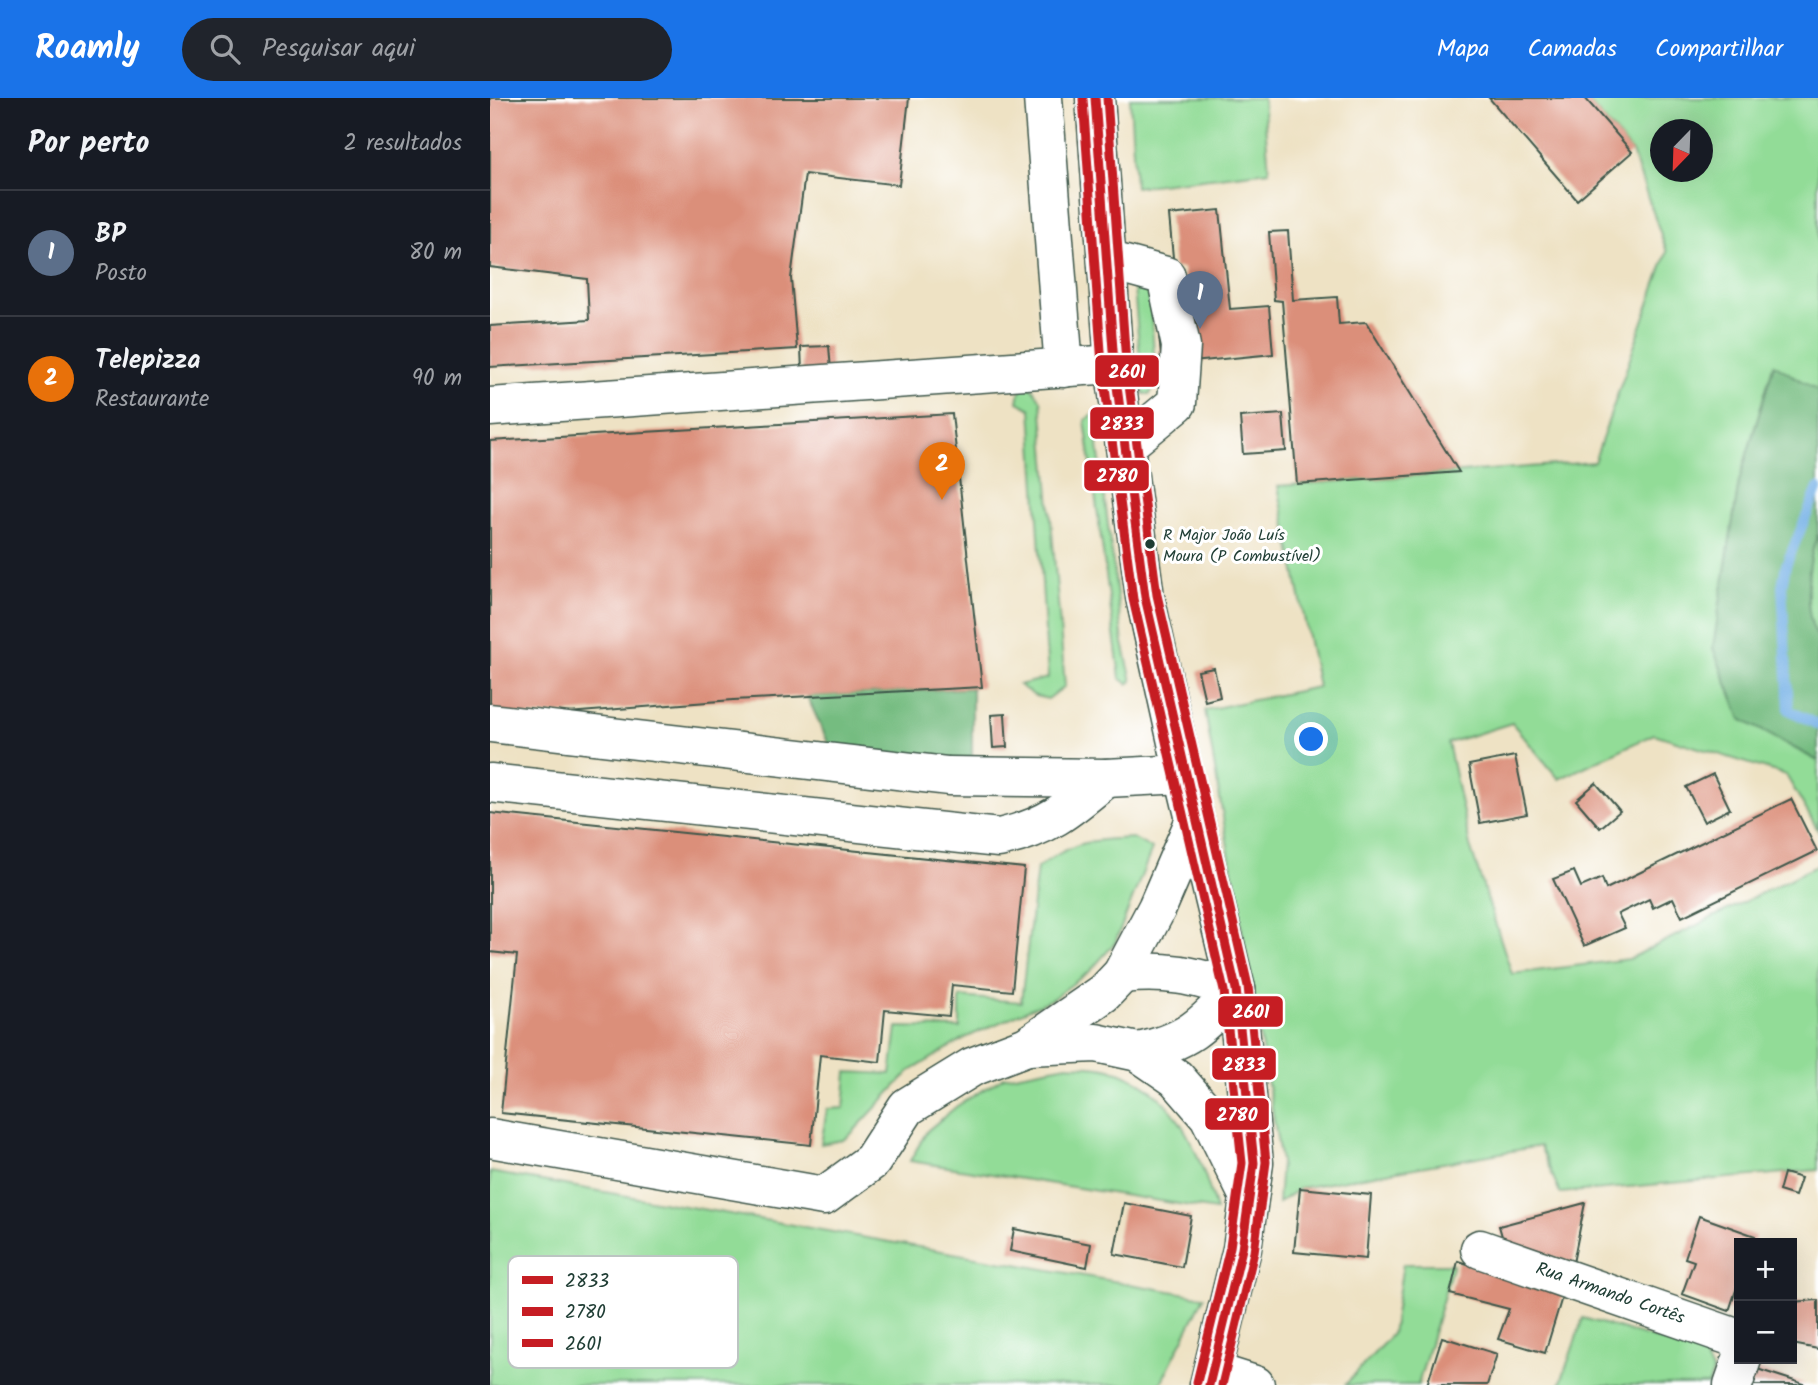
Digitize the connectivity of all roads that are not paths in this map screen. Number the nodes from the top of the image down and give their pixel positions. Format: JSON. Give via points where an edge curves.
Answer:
{"nodes":[{"id":1,"x":1043,"y":98,"type":"edge"},
{"id":2,"x":1095,"y":98,"type":"edge"},
{"id":3,"x":1107,"y":260,"type":"junction"},
{"id":4,"x":1114,"y":364,"type":"junction"},
{"id":5,"x":1064,"y":368,"type":"junction"},
{"id":6,"x":490,"y":407,"type":"edge"},
{"id":7,"x":1125,"y":446,"type":"junction"},
{"id":8,"x":490,"y":723,"type":"edge"},
{"id":9,"x":1184,"y":774,"type":"junction"},
{"id":10,"x":1106,"y":778,"type":"junction"},
{"id":11,"x":490,"y":783,"type":"edge"},
{"id":12,"x":1195,"y":820,"type":"junction"},
{"id":13,"x":1122,"y":974,"type":"junction"},
{"id":14,"x":1236,"y":989,"type":"junction"},
{"id":15,"x":1027,"y":1046,"type":"junction"},
{"id":16,"x":1138,"y":1052,"type":"junction"},
{"id":17,"x":490,"y":1138,"type":"edge"},
{"id":18,"x":1249,"y":1198,"type":"junction"},
{"id":19,"x":1480,"y":1249,"type":"dead end"},
{"id":20,"x":1734,"y":1337,"type":"edge"},
{"id":21,"x":1740,"y":1364,"type":"edge"},
{"id":22,"x":1211,"y":1379,"type":"edge"},
{"id":23,"x":1255,"y":1385,"type":"edge"},
{"id":24,"x":1733,"y":1385,"type":"edge"}],
"edges":[{"from":1,"to":5,"type":"street"},
{"from":2,"to":3,"type":"street"},
{"from":3,"to":4,"type":"street"},
{"from":3,"to":7,"type":"street","via":[[1166,276],[1181,346],[1177,403]]},
{"from":4,"to":5,"type":"street"},
{"from":4,"to":7,"type":"street"},
{"from":5,"to":6,"type":"street"},
{"from":7,"to":9,"type":"street","via":[[1145,597]]},
{"from":8,"to":10,"type":"street","via":[[948,776]]},
{"from":9,"to":10,"type":"street"},
{"from":9,"to":12,"type":"street"},
{"from":10,"to":11,"type":"street","via":[[1058,818],[1028,832],[999,838]]},
{"from":12,"to":13,"type":"street"},
{"from":12,"to":14,"type":"street"},
{"from":13,"to":14,"type":"street","via":[[1155,970],[1188,974]]},
{"from":13,"to":15,"type":"street","via":[[1104,993]]},
{"from":14,"to":16,"type":"street","via":[[1205,1023],[1171,1045]]},
{"from":14,"to":18,"type":"street","via":[[1254,1163]]},
{"from":15,"to":16,"type":"street","via":[[1096,1043]]},
{"from":15,"to":17,"type":"street","via":[[972,1067],[907,1107],[872,1161],[824,1196]]},
{"from":16,"to":18,"type":"street","via":[[1176,1079],[1209,1116]]},
{"from":18,"to":22,"type":"street","via":[[1242,1250]]},
{"from":19,"to":20,"type":"street","name":"Rua Armando Cortês"},
{"from":21,"to":24,"type":"street"},
{"from":22,"to":23,"type":"street"}]}
